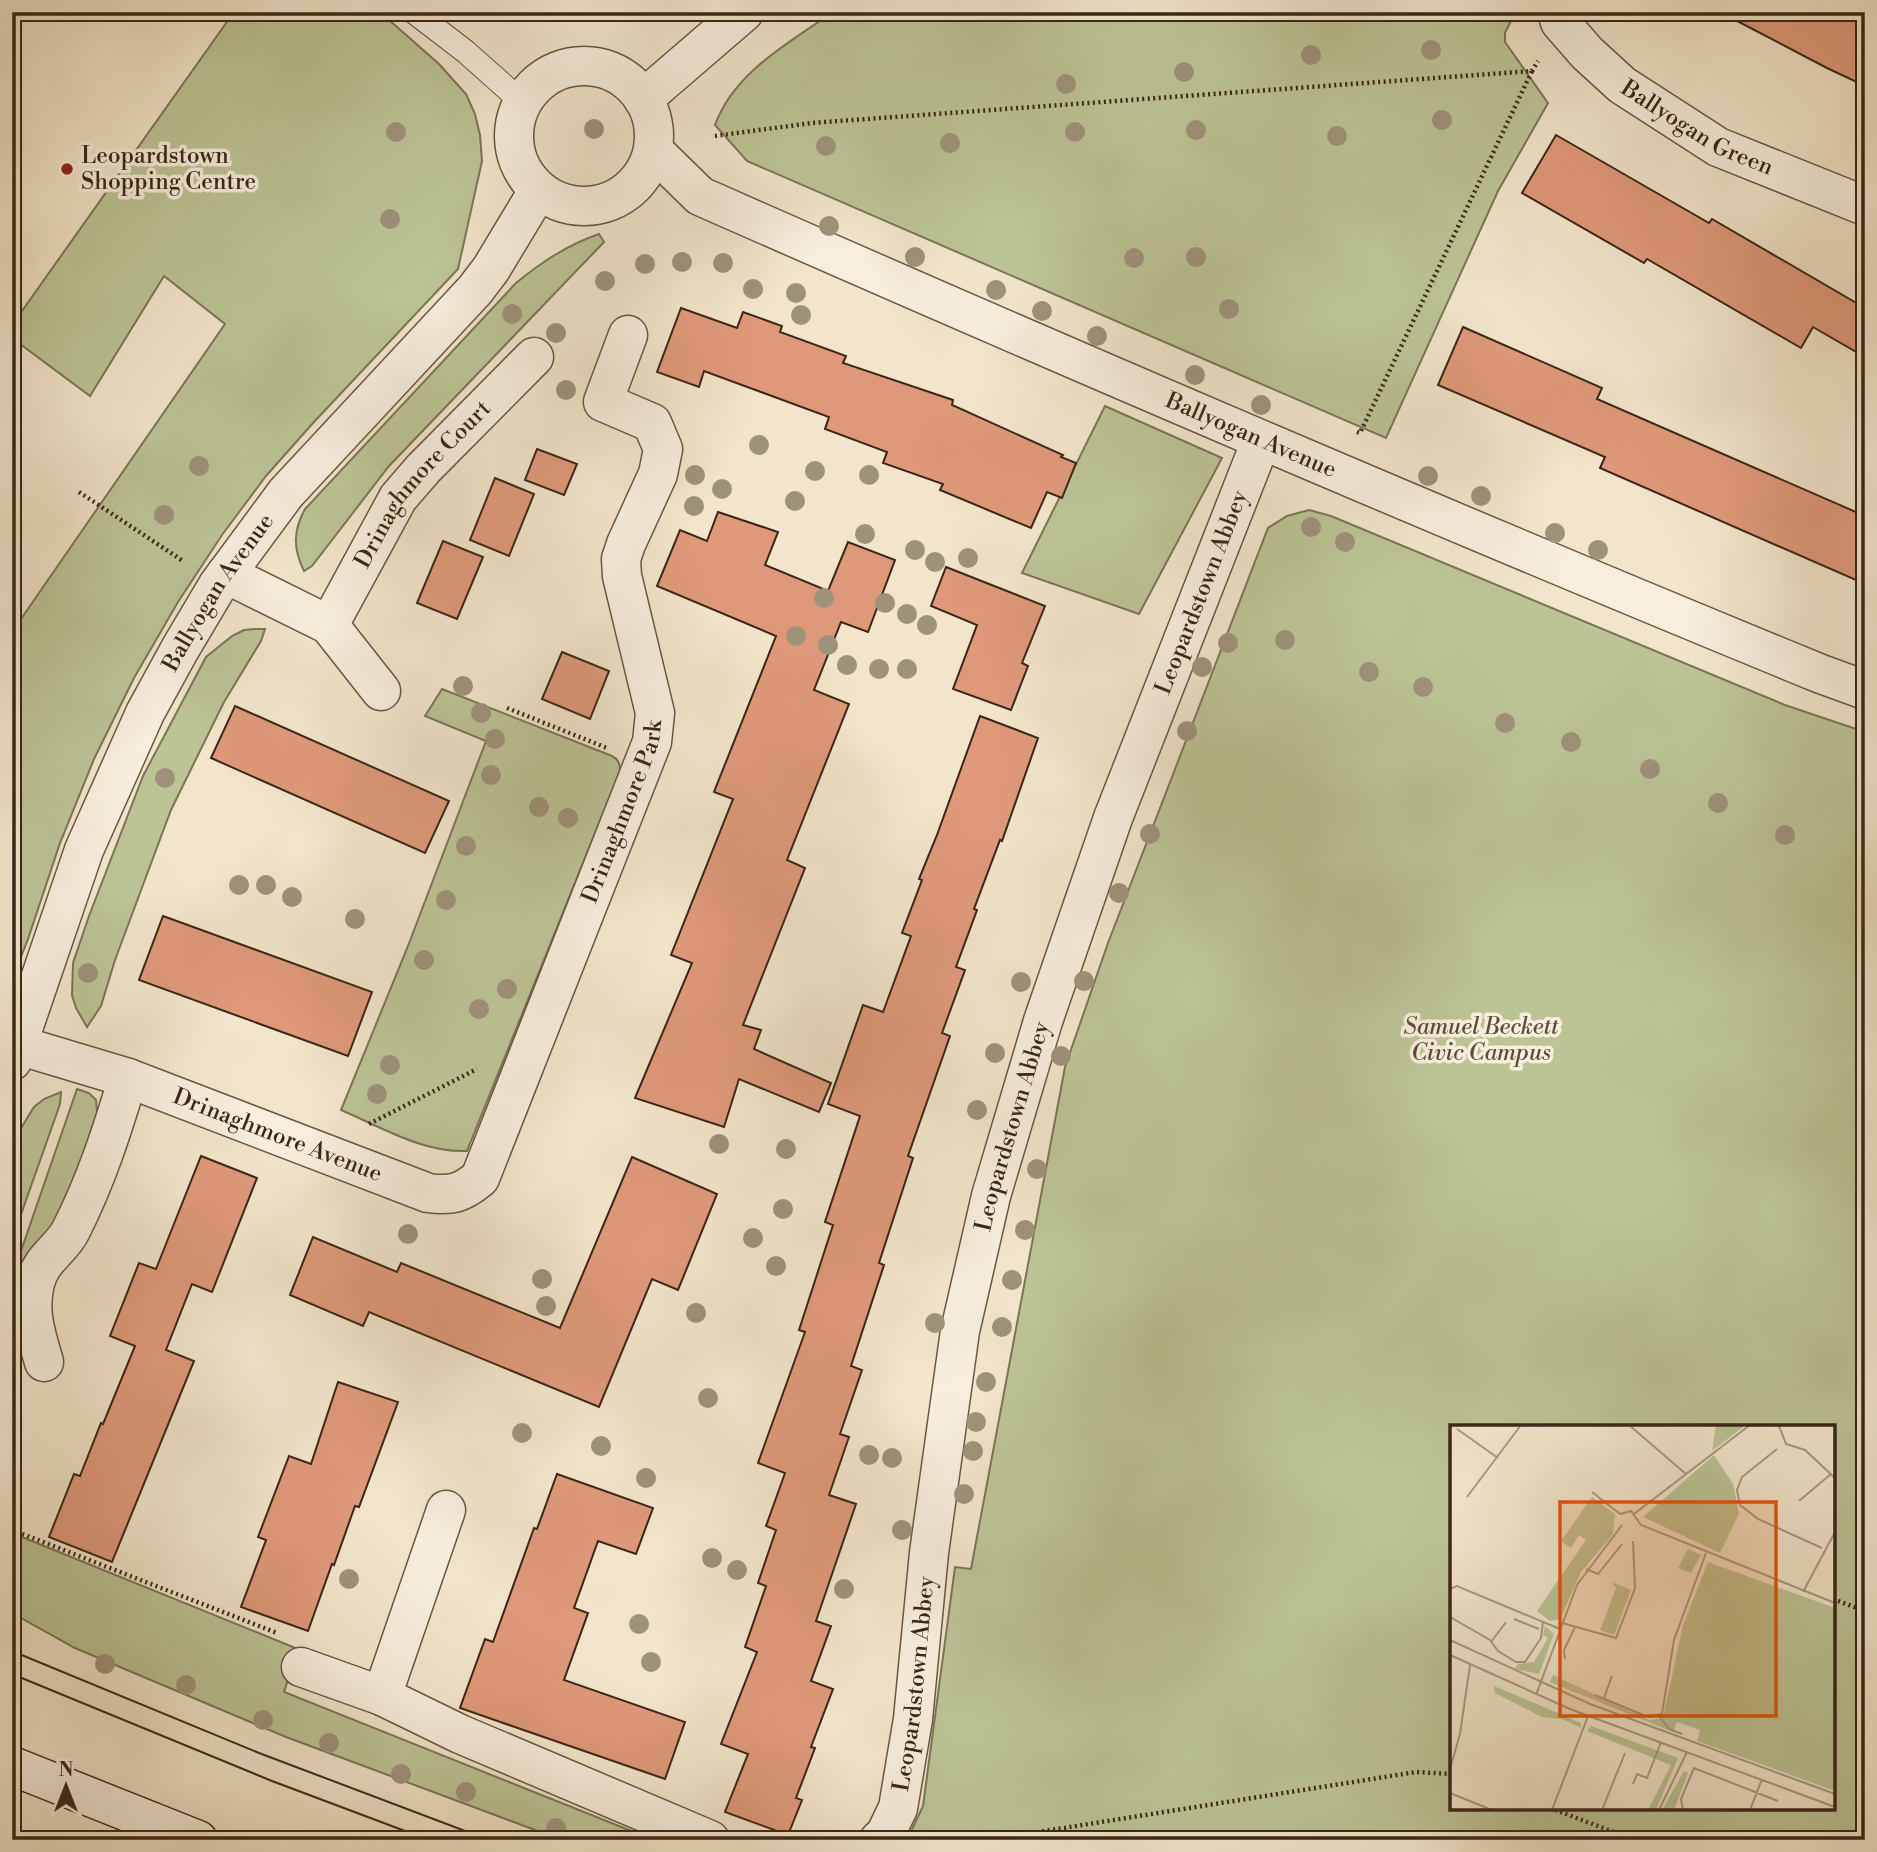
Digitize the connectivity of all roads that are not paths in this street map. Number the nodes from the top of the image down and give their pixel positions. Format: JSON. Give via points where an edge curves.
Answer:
{"nodes":[{"id":1,"x":414,"y":12,"type":"edge"},
{"id":2,"x":744,"y":12,"type":"edge"},
{"id":3,"x":1559,"y":17,"type":"edge"},
{"id":4,"x":643,"y":99,"type":"junction"},
{"id":5,"x":522,"y":102,"type":"junction"},
{"id":6,"x":654,"y":151,"type":"junction"},
{"id":7,"x":538,"y":191,"type":"junction"},
{"id":8,"x":1865,"y":206,"type":"edge"},
{"id":9,"x":628,"y":335,"type":"dead end"},
{"id":10,"x":534,"y":357,"type":"dead end"},
{"id":11,"x":1261,"y":441,"type":"junction"},
{"id":12,"x":222,"y":580,"type":"junction"},
{"id":13,"x":329,"y":625,"type":"junction"},
{"id":14,"x":1865,"y":690,"type":"edge"},
{"id":15,"x":381,"y":691,"type":"dead end"},
{"id":16,"x":15,"y":1053,"type":"edge"},
{"id":17,"x":128,"y":1078,"type":"junction"},
{"id":18,"x":428,"y":1193,"type":"joint"},
{"id":19,"x":44,"y":1362,"type":"dead end"},
{"id":20,"x":446,"y":1510,"type":"dead end"},
{"id":21,"x":292,"y":1652,"type":"road end"},
{"id":22,"x":382,"y":1696,"type":"junction"},
{"id":23,"x":12,"y":1766,"type":"edge"},
{"id":24,"x":198,"y":1840,"type":"edge"},
{"id":25,"x":710,"y":1840,"type":"edge"},
{"id":26,"x":879,"y":1840,"type":"edge"}],
"edges":[{"from":1,"to":5,"type":"lane"},
{"from":2,"to":4,"type":"street"},
{"from":3,"to":8,"type":"street","name":"Ballyogan Green","via":[[1587,53],[1622,85],[1718,147]]},
{"from":4,"to":5,"type":"street","via":[[637,88],[612,71],[584,65],[538,80]]},
{"from":4,"to":6,"type":"street","via":[[654,126]]},
{"from":5,"to":7,"type":"street","via":[[513,125],[514,149],[522,173]]},
{"from":6,"to":7,"type":"street","via":[[642,177],[618,199],[590,208],[556,202]]},
{"from":6,"to":11,"type":"street","name":"Ballyogan Avenue","via":[[700,196]]},
{"from":7,"to":12,"type":"street","name":"Ballyogan Avenue","via":[[475,290],[286,493]]},
{"from":9,"to":18,"type":"street","name":"Drinaghmore Park","via":[[603,402],[652,422],[663,449],[658,474],[621,559],[655,713],[652,743],[480,1178],[449,1196]]},
{"from":10,"to":13,"type":"street","name":"Drinaghmore Court","via":[[398,498]]},
{"from":11,"to":14,"type":"street","name":"Ballyogan Avenue","via":[[1538,559]]},
{"from":11,"to":26,"type":"street","name":"Leopardstown Abbey","via":[[1114,818],[1043,1021],[991,1196],[960,1331],[898,1808]]},
{"from":12,"to":13,"type":"street"},
{"from":12,"to":16,"type":"street","name":"Ballyogan Avenue","via":[[145,713],[84,850]]},
{"from":13,"to":15,"type":"street"},
{"from":16,"to":17,"type":"street","name":"Drinaghmore Avenue"},
{"from":17,"to":18,"type":"street","name":"Drinaghmore Avenue"},
{"from":17,"to":19,"type":"street","via":[[91,1191],[69,1235],[52,1251],[35,1280],[31,1310]]},
{"from":20,"to":22,"type":"street"},
{"from":21,"to":22,"type":"street"},
{"from":22,"to":25,"type":"street"},
{"from":23,"to":24,"type":"street"}]}
